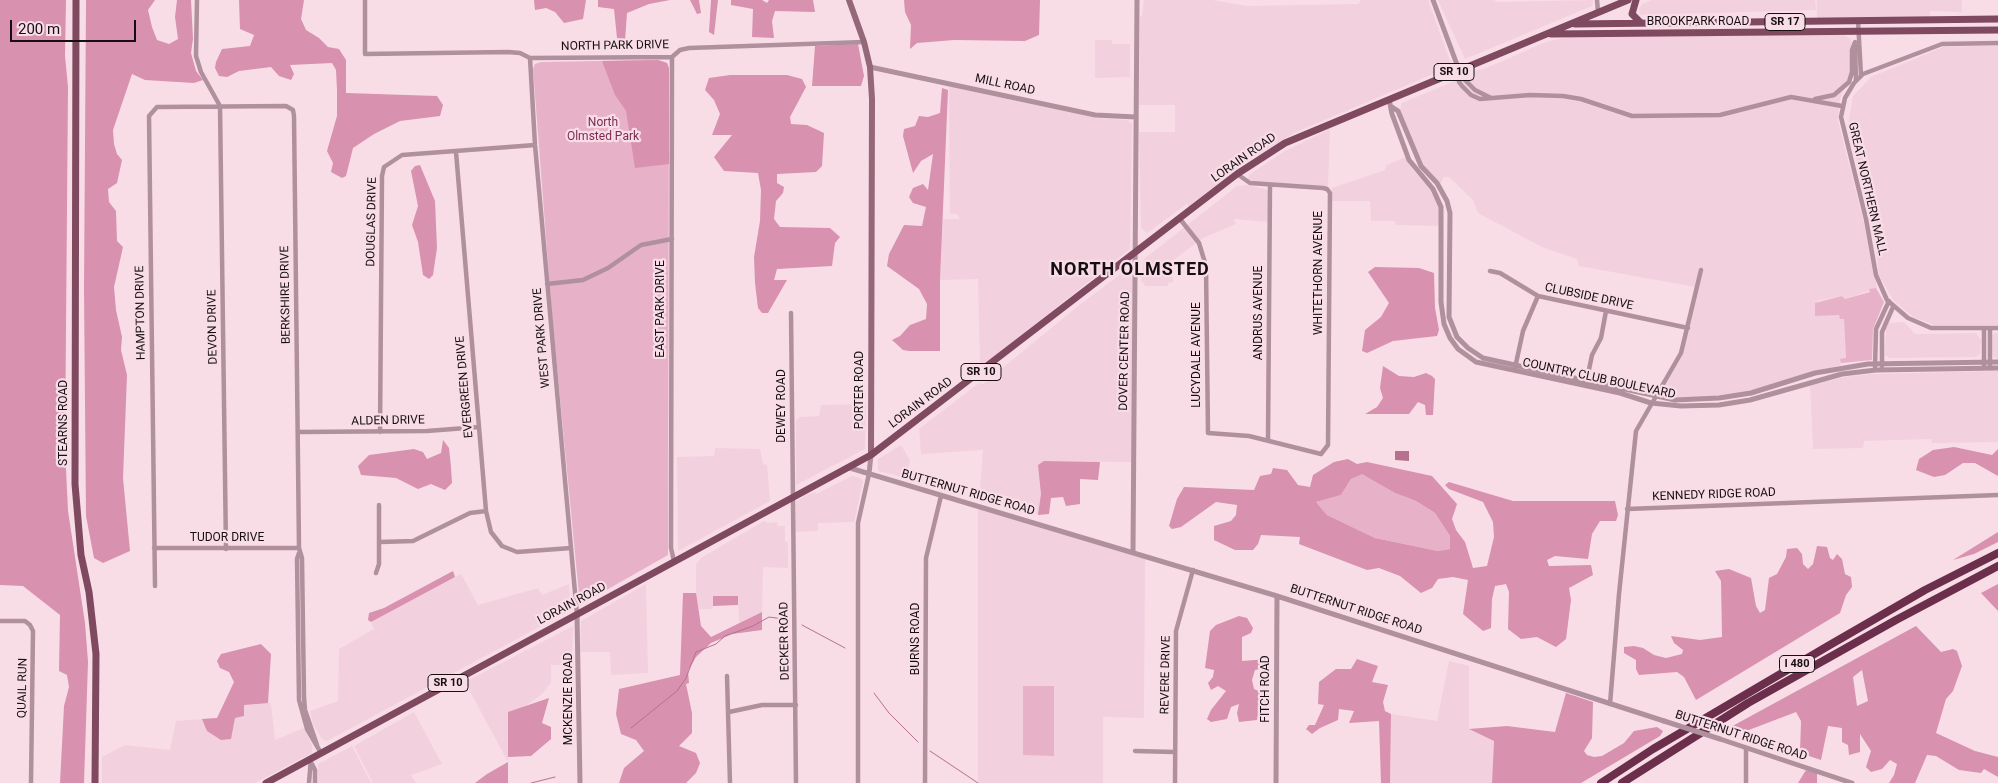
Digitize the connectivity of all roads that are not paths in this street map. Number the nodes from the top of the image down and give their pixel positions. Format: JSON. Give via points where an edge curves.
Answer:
{"nodes":[{"id":1,"x":76,"y":0,"type":"edge"},
{"id":2,"x":197,"y":0,"type":"edge"},
{"id":3,"x":365,"y":0,"type":"edge"},
{"id":4,"x":849,"y":0,"type":"edge"},
{"id":5,"x":1137,"y":0,"type":"edge"},
{"id":6,"x":1433,"y":0,"type":"edge"},
{"id":7,"x":1597,"y":0,"type":"edge"},
{"id":8,"x":1628,"y":0,"type":"edge"},
{"id":9,"x":1636,"y":0,"type":"edge"},
{"id":10,"x":1598,"y":12,"type":"junction"},
{"id":11,"x":1998,"y":19,"type":"edge"},
{"id":12,"x":1858,"y":21,"type":"junction"},
{"id":13,"x":1641,"y":23,"type":"junction"},
{"id":14,"x":1572,"y":24,"type":"junction"},
{"id":15,"x":1998,"y":30,"type":"edge"},
{"id":16,"x":1548,"y":34,"type":"junction"},
{"id":17,"x":1858,"y":37,"type":"junction"},
{"id":18,"x":864,"y":42,"type":"junction"},
{"id":19,"x":1998,"y":42,"type":"edge"},
{"id":20,"x":672,"y":57,"type":"junction"},
{"id":21,"x":530,"y":58,"type":"junction"},
{"id":22,"x":870,"y":67,"type":"junction"},
{"id":23,"x":1460,"y":73,"type":"junction"},
{"id":24,"x":1861,"y":75,"type":"junction"},
{"id":25,"x":1856,"y":81,"type":"junction"},
{"id":26,"x":1389,"y":99,"type":"junction"},
{"id":27,"x":1812,"y":100,"type":"junction"},
{"id":28,"x":220,"y":106,"type":"junction"},
{"id":29,"x":1842,"y":106,"type":"junction"},
{"id":30,"x":1392,"y":107,"type":"junction"},
{"id":31,"x":1136,"y":117,"type":"junction"},
{"id":32,"x":535,"y":145,"type":"junction"},
{"id":33,"x":456,"y":152,"type":"junction"},
{"id":34,"x":1237,"y":174,"type":"junction"},
{"id":35,"x":1270,"y":186,"type":"junction"},
{"id":36,"x":1180,"y":219,"type":"junction"},
{"id":37,"x":672,"y":239,"type":"junction"},
{"id":38,"x":1137,"y":251,"type":"junction"},
{"id":39,"x":1701,"y":270,"type":"dead end"},
{"id":40,"x":1490,"y":271,"type":"dead end"},
{"id":41,"x":547,"y":284,"type":"junction"},
{"id":42,"x":1538,"y":296,"type":"junction"},
{"id":43,"x":1889,"y":301,"type":"junction"},
{"id":44,"x":1893,"y":306,"type":"junction"},
{"id":45,"x":1606,"y":311,"type":"junction"},
{"id":46,"x":792,"y":313,"type":"dead end"},
{"id":47,"x":1688,"y":328,"type":"junction"},
{"id":48,"x":1984,"y":328,"type":"junction"},
{"id":49,"x":1990,"y":328,"type":"junction"},
{"id":50,"x":1998,"y":328,"type":"edge"},
{"id":51,"x":1998,"y":362,"type":"edge"},
{"id":52,"x":1875,"y":363,"type":"junction"},
{"id":53,"x":1882,"y":363,"type":"junction"},
{"id":54,"x":1984,"y":365,"type":"junction"},
{"id":55,"x":1990,"y":365,"type":"junction"},
{"id":56,"x":1515,"y":366,"type":"junction"},
{"id":57,"x":1998,"y":368,"type":"edge"},
{"id":58,"x":1876,"y":370,"type":"junction"},
{"id":59,"x":1882,"y":370,"type":"junction"},
{"id":60,"x":1514,"y":372,"type":"junction"},
{"id":61,"x":1586,"y":383,"type":"junction"},
{"id":62,"x":1656,"y":396,"type":"junction"},
{"id":63,"x":1651,"y":403,"type":"junction"},
{"id":64,"x":479,"y":427,"type":"junction"},
{"id":65,"x":298,"y":432,"type":"junction"},
{"id":66,"x":380,"y":432,"type":"junction"},
{"id":67,"x":1268,"y":440,"type":"junction"},
{"id":68,"x":871,"y":455,"type":"junction"},
{"id":69,"x":850,"y":468,"type":"junction"},
{"id":70,"x":869,"y":474,"type":"junction"},
{"id":71,"x":1998,"y":495,"type":"edge"},
{"id":72,"x":941,"y":496,"type":"junction"},
{"id":73,"x":792,"y":499,"type":"junction"},
{"id":74,"x":379,"y":505,"type":"dead end"},
{"id":75,"x":1627,"y":509,"type":"junction"},
{"id":76,"x":486,"y":511,"type":"junction"},
{"id":77,"x":380,"y":542,"type":"junction"},
{"id":78,"x":154,"y":548,"type":"junction"},
{"id":79,"x":570,"y":548,"type":"junction"},
{"id":80,"x":226,"y":549,"type":"junction"},
{"id":81,"x":299,"y":550,"type":"junction"},
{"id":82,"x":1133,"y":553,"type":"junction"},
{"id":83,"x":1998,"y":553,"type":"edge"},
{"id":84,"x":674,"y":561,"type":"junction"},
{"id":85,"x":1998,"y":567,"type":"edge"},
{"id":86,"x":1194,"y":570,"type":"junction"},
{"id":87,"x":376,"y":573,"type":"dead end"},
{"id":88,"x":155,"y":586,"type":"dead end"},
{"id":89,"x":1277,"y":596,"type":"junction"},
{"id":90,"x":577,"y":615,"type":"junction"},
{"id":91,"x":0,"y":621,"type":"edge"},
{"id":92,"x":727,"y":676,"type":"dead end"},
{"id":93,"x":1610,"y":704,"type":"junction"},
{"id":94,"x":796,"y":705,"type":"junction"},
{"id":95,"x":730,"y":712,"type":"junction"},
{"id":96,"x":1746,"y":748,"type":"junction"},
{"id":97,"x":1135,"y":752,"type":"dead end"},
{"id":98,"x":1174,"y":752,"type":"junction"},
{"id":99,"x":321,"y":753,"type":"junction"},
{"id":100,"x":311,"y":761,"type":"junction"},
{"id":101,"x":31,"y":783,"type":"edge"},
{"id":102,"x":96,"y":783,"type":"edge"},
{"id":103,"x":266,"y":783,"type":"edge"},
{"id":104,"x":309,"y":783,"type":"edge"},
{"id":105,"x":315,"y":783,"type":"edge"},
{"id":106,"x":580,"y":783,"type":"edge"},
{"id":107,"x":730,"y":783,"type":"edge"},
{"id":108,"x":796,"y":783,"type":"edge"},
{"id":109,"x":858,"y":783,"type":"edge"},
{"id":110,"x":924,"y":783,"type":"edge"},
{"id":111,"x":1174,"y":783,"type":"edge"},
{"id":112,"x":1276,"y":783,"type":"edge"},
{"id":113,"x":1601,"y":783,"type":"edge"},
{"id":114,"x":1622,"y":783,"type":"edge"},
{"id":115,"x":1746,"y":783,"type":"edge"},
{"id":116,"x":1852,"y":783,"type":"edge"}],
"edges":[{"from":1,"to":102,"type":"main road","name":"STEARNS ROAD","via":[[75,484],[81,555],[96,654]]},
{"from":2,"to":28,"type":"street","via":[[196,56]]},
{"from":3,"to":21,"type":"street","name":"NORTH PARK DRIVE","via":[[365,54],[508,52]]},
{"from":4,"to":18,"type":"main road","name":"PORTER ROAD"},
{"from":5,"to":31,"type":"street","name":"DOVER CENTER ROAD"},
{"from":6,"to":23,"type":"street"},
{"from":7,"to":10,"type":"street"},
{"from":8,"to":10,"type":"main road","name":"LORAIN ROAD","number":"SR 10"},
{"from":9,"to":13,"type":"main road","via":[[1632,14]]},
{"from":10,"to":14,"type":"main road","name":"LORAIN ROAD","number":"SR 10"},
{"from":11,"to":12,"type":"main road","name":"BROOKPARK ROAD","number":"SR 17"},
{"from":12,"to":13,"type":"main road","name":"BROOKPARK ROAD","number":"SR 17"},
{"from":12,"to":17,"type":"street"},
{"from":13,"to":14,"type":"main road","name":"BROOKPARK ROAD","number":"SR 17"},
{"from":14,"to":16,"type":"main road","name":"LORAIN ROAD","number":"SR 10"},
{"from":15,"to":17,"type":"main road","name":"BROOKPARK ROAD","number":"SR 17"},
{"from":16,"to":17,"type":"main road","name":"BROOKPARK ROAD","number":"SR 17"},
{"from":16,"to":23,"type":"main road","name":"LORAIN ROAD","number":"SR 10"},
{"from":17,"to":24,"type":"street","via":[[1861,42]]},
{"from":17,"to":25,"type":"street"},
{"from":17,"to":27,"type":"street","via":[[1852,50],[1852,75],[1842,89]]},
{"from":18,"to":20,"type":"street","name":"NORTH PARK DRIVE","via":[[689,48]]},
{"from":18,"to":22,"type":"main road","name":"PORTER ROAD"},
{"from":19,"to":24,"type":"street","name":"GREAT NORTHERN MALL","via":[[1942,44]]},
{"from":20,"to":21,"type":"street","name":"NORTH PARK DRIVE"},
{"from":20,"to":37,"type":"street","name":"EAST PARK DRIVE"},
{"from":21,"to":32,"type":"street","name":"WEST PARK DRIVE"},
{"from":22,"to":31,"type":"street","name":"MILL ROAD","via":[[1095,115]]},
{"from":22,"to":68,"type":"main road","name":"PORTER ROAD"},
{"from":23,"to":26,"type":"main road","name":"LORAIN ROAD","number":"SR 10"},
{"from":23,"to":27,"type":"street","via":[[1459,82],[1480,99],[1560,95],[1637,116],[1717,116],[1780,98]]},
{"from":24,"to":25,"type":"street","name":"GREAT NORTHERN MALL"},
{"from":25,"to":29,"type":"street","name":"GREAT NORTHERN MALL"},
{"from":26,"to":30,"type":"street","name":"COUNTRY CLUB BOULEVARD"},
{"from":26,"to":34,"type":"main road","name":"LORAIN ROAD","number":"SR 10","via":[[1285,143]]},
{"from":27,"to":29,"type":"street"},
{"from":28,"to":65,"type":"street","name":"BERKSHIRE DRIVE","via":[[286,106],[294,116]]},
{"from":28,"to":78,"type":"street","name":"HAMPTON DRIVE","via":[[157,107],[149,116]]},
{"from":28,"to":80,"type":"street","name":"DEVON DRIVE"},
{"from":29,"to":43,"type":"street","name":"GREAT NORTHERN MALL","via":[[1842,124],[1867,222],[1875,271]]},
{"from":30,"to":56,"type":"street","name":"COUNTRY CLUB BOULEVARD","via":[[1398,111],[1416,157],[1437,183],[1449,206],[1449,314],[1457,337],[1483,358]]},
{"from":30,"to":60,"type":"street","name":"COUNTRY CLUB BOULEVARD","via":[[1409,160],[1433,188],[1441,207],[1442,302],[1447,331],[1458,349],[1470,359]]},
{"from":31,"to":38,"type":"street","name":"DOVER CENTER ROAD"},
{"from":32,"to":33,"type":"street","name":"DOUGLAS DRIVE"},
{"from":32,"to":41,"type":"street","name":"WEST PARK DRIVE"},
{"from":33,"to":64,"type":"street","name":"EVERGREEN DRIVE"},
{"from":33,"to":66,"type":"street","name":"DOUGLAS DRIVE","via":[[402,155],[384,167]]},
{"from":34,"to":35,"type":"street","name":"WHITETHORN AVENUE","via":[[1247,182]]},
{"from":34,"to":36,"type":"main road","name":"LORAIN ROAD","number":"SR 10"},
{"from":35,"to":67,"type":"street","name":"ANDRUS AVENUE"},
{"from":35,"to":67,"type":"street","name":"WHITETHORN AVENUE","via":[[1323,188],[1330,193],[1328,445],[1321,454]]},
{"from":36,"to":38,"type":"main road","name":"LORAIN ROAD","number":"SR 10"},
{"from":36,"to":67,"type":"street","name":"LUCYDALE AVENUE","via":[[1199,243],[1206,266],[1206,429],[1212,435]]},
{"from":37,"to":41,"type":"street","via":[[641,245],[608,268],[583,280]]},
{"from":37,"to":84,"type":"street","name":"EAST PARK DRIVE","via":[[670,548]]},
{"from":38,"to":68,"type":"main road","name":"LORAIN ROAD","number":"SR 10"},
{"from":38,"to":82,"type":"street","name":"DOVER CENTER ROAD"},
{"from":39,"to":47,"type":"street"},
{"from":40,"to":42,"type":"street","name":"CLUBSIDE DRIVE","via":[[1500,273]]},
{"from":41,"to":79,"type":"street","name":"WEST PARK DRIVE"},
{"from":42,"to":45,"type":"street","name":"CLUBSIDE DRIVE"},
{"from":42,"to":56,"type":"street","via":[[1523,331]]},
{"from":43,"to":44,"type":"street","name":"GREAT NORTHERN MALL"},
{"from":43,"to":52,"type":"street","via":[[1876,329]]},
{"from":44,"to":48,"type":"street","name":"GREAT NORTHERN MALL","via":[[1911,320],[1931,328]]},
{"from":44,"to":53,"type":"street","via":[[1882,332]]},
{"from":45,"to":47,"type":"street","name":"CLUBSIDE DRIVE"},
{"from":45,"to":61,"type":"street"},
{"from":46,"to":73,"type":"street","name":"DEWEY ROAD"},
{"from":47,"to":62,"type":"street","via":[[1680,357]]},
{"from":48,"to":49,"type":"street","name":"GREAT NORTHERN MALL"},
{"from":48,"to":54,"type":"street"},
{"from":49,"to":50,"type":"street","name":"GREAT NORTHERN MALL"},
{"from":49,"to":55,"type":"street"},
{"from":51,"to":55,"type":"street","name":"COUNTRY CLUB BOULEVARD"},
{"from":52,"to":53,"type":"street","name":"COUNTRY CLUB BOULEVARD"},
{"from":52,"to":58,"type":"street"},
{"from":52,"to":62,"type":"street","name":"COUNTRY CLUB BOULEVARD","via":[[1829,370],[1751,393],[1719,398],[1675,400]]},
{"from":53,"to":54,"type":"street","name":"COUNTRY CLUB BOULEVARD"},
{"from":53,"to":59,"type":"street"},
{"from":54,"to":55,"type":"street","name":"COUNTRY CLUB BOULEVARD"},
{"from":54,"to":59,"type":"street","name":"COUNTRY CLUB BOULEVARD"},
{"from":55,"to":57,"type":"street","name":"COUNTRY CLUB BOULEVARD"},
{"from":56,"to":60,"type":"street"},
{"from":56,"to":61,"type":"street","name":"COUNTRY CLUB BOULEVARD"},
{"from":58,"to":59,"type":"street","name":"COUNTRY CLUB BOULEVARD"},
{"from":58,"to":63,"type":"street","name":"COUNTRY CLUB BOULEVARD","via":[[1842,374],[1758,398],[1719,405]]},
{"from":60,"to":61,"type":"street","name":"COUNTRY CLUB BOULEVARD"},
{"from":61,"to":62,"type":"street","name":"COUNTRY CLUB BOULEVARD"},
{"from":61,"to":63,"type":"street","name":"COUNTRY CLUB BOULEVARD"},
{"from":62,"to":63,"type":"street"},
{"from":63,"to":75,"type":"street","via":[[1636,431]]},
{"from":64,"to":66,"type":"street","name":"ALDEN DRIVE"},
{"from":64,"to":76,"type":"street","name":"EVERGREEN DRIVE"},
{"from":65,"to":66,"type":"street","name":"ALDEN DRIVE"},
{"from":65,"to":81,"type":"street","name":"BERKSHIRE DRIVE"},
{"from":68,"to":69,"type":"main road","name":"LORAIN ROAD","number":"SR 10"},
{"from":68,"to":70,"type":"street","name":"PORTER ROAD"},
{"from":69,"to":70,"type":"street","name":"BUTTERNUT RIDGE ROAD"},
{"from":69,"to":73,"type":"main road","name":"LORAIN ROAD","number":"SR 10"},
{"from":70,"to":72,"type":"street","name":"BUTTERNUT RIDGE ROAD"},
{"from":70,"to":109,"type":"street","name":"PORTER ROAD","via":[[858,523]]},
{"from":71,"to":75,"type":"street","name":"KENNEDY RIDGE ROAD"},
{"from":72,"to":82,"type":"street","name":"BUTTERNUT RIDGE ROAD"},
{"from":72,"to":110,"type":"street","name":"BURNS ROAD","via":[[926,558]]},
{"from":73,"to":84,"type":"main road","name":"LORAIN ROAD","number":"SR 10"},
{"from":73,"to":94,"type":"street","name":"DECKER ROAD"},
{"from":74,"to":77,"type":"street"},
{"from":75,"to":93,"type":"street"},
{"from":76,"to":77,"type":"street","via":[[470,513],[413,541]]},
{"from":76,"to":79,"type":"street","name":"EVERGREEN DRIVE","via":[[491,532],[502,546],[517,552]]},
{"from":77,"to":87,"type":"street"},
{"from":78,"to":80,"type":"street","name":"TUDOR DRIVE"},
{"from":78,"to":88,"type":"street","name":"HAMPTON DRIVE"},
{"from":79,"to":90,"type":"street","name":"WEST PARK DRIVE"},
{"from":80,"to":81,"type":"street","name":"TUDOR DRIVE"},
{"from":81,"to":99,"type":"street","name":"BERKSHIRE DRIVE","via":[[301,713]]},
{"from":82,"to":86,"type":"street","name":"BUTTERNUT RIDGE ROAD"},
{"from":83,"to":113,"type":"highway","number":"I 480","via":[[1845,636]]},
{"from":84,"to":90,"type":"main road","name":"LORAIN ROAD","number":"SR 10"},
{"from":85,"to":114,"type":"highway","number":"I 480","via":[[1748,703]]},
{"from":86,"to":89,"type":"street","name":"BUTTERNUT RIDGE ROAD"},
{"from":86,"to":98,"type":"street","name":"REVERE DRIVE","via":[[1176,631]]},
{"from":89,"to":93,"type":"street","name":"BUTTERNUT RIDGE ROAD"},
{"from":89,"to":112,"type":"street","name":"FITCH ROAD"},
{"from":90,"to":99,"type":"main road","name":"LORAIN ROAD","number":"SR 10"},
{"from":90,"to":106,"type":"street","name":"MCKENZIE ROAD"},
{"from":91,"to":101,"type":"street","name":"QUAIL RUN","via":[[25,621],[33,631]]},
{"from":92,"to":95,"type":"street"},
{"from":93,"to":96,"type":"street","name":"BUTTERNUT RIDGE ROAD","bridge":true},
{"from":94,"to":95,"type":"street","via":[[762,705]]},
{"from":94,"to":108,"type":"street","name":"DECKER ROAD"},
{"from":95,"to":107,"type":"street"},
{"from":96,"to":115,"type":"street"},
{"from":96,"to":116,"type":"street","name":"BUTTERNUT RIDGE ROAD"},
{"from":97,"to":98,"type":"street"},
{"from":98,"to":111,"type":"street","name":"REVERE DRIVE"},
{"from":99,"to":100,"type":"main road","name":"LORAIN ROAD","number":"SR 10"},
{"from":100,"to":103,"type":"main road","name":"LORAIN ROAD","number":"SR 10"},
{"from":100,"to":104,"type":"street"},
{"from":100,"to":105,"type":"street"}]}
